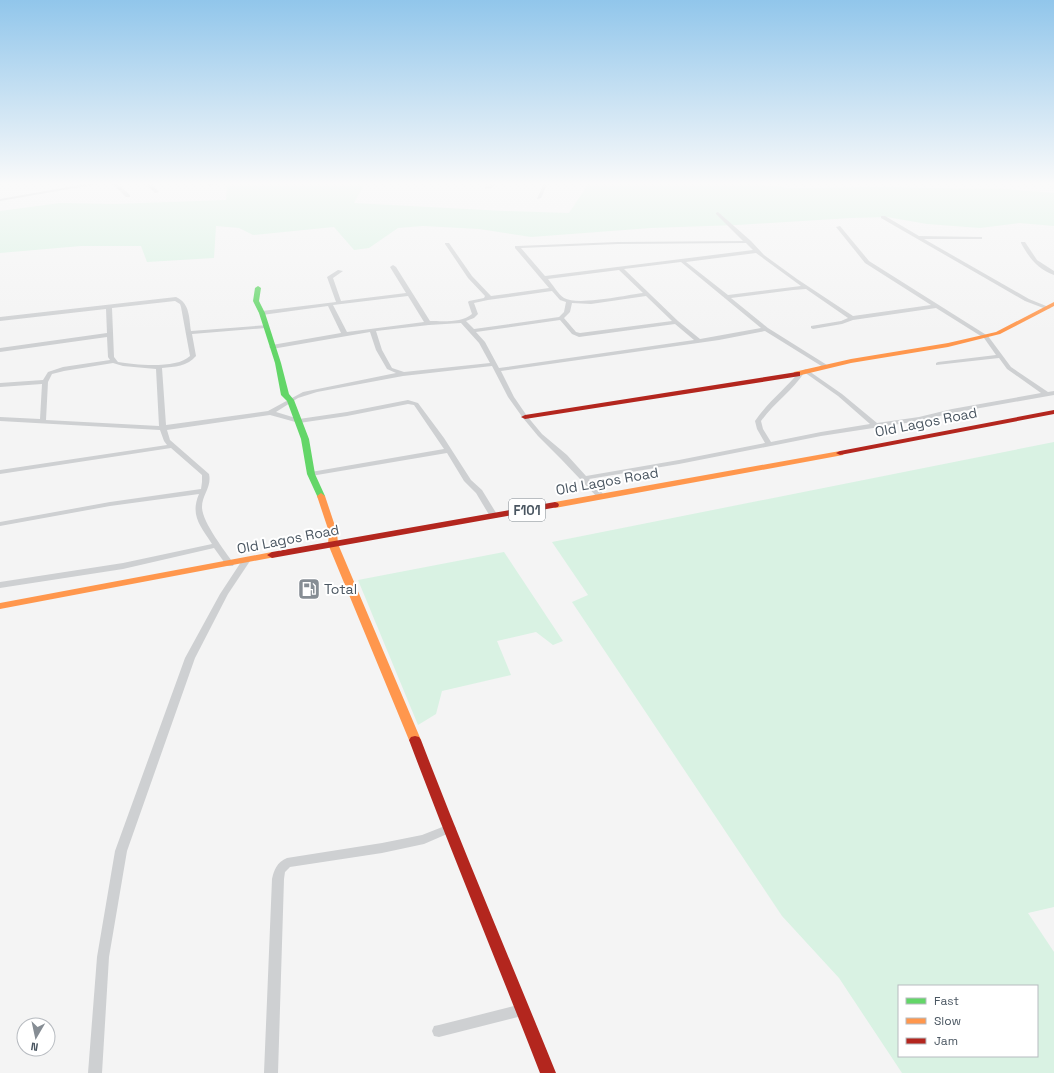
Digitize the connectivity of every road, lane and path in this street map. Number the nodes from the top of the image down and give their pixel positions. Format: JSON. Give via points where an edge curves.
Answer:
{"nodes":[{"id":1,"x":740,"y":233,"type":"edge"},
{"id":2,"x":843,"y":233,"type":"edge"},
{"id":3,"x":910,"y":233,"type":"edge"},
{"id":4,"x":917,"y":237,"type":"junction"},
{"id":5,"x":980,"y":238,"type":"dead end"},
{"id":6,"x":749,"y":242,"type":"junction"},
{"id":7,"x":1023,"y":243,"type":"dead end"},
{"id":8,"x":447,"y":244,"type":"dead end"},
{"id":9,"x":757,"y":251,"type":"junction"},
{"id":10,"x":681,"y":260,"type":"junction"},
{"id":11,"x":392,"y":266,"type":"dead end"},
{"id":12,"x":620,"y":268,"type":"junction"},
{"id":13,"x":340,"y":271,"type":"dead end"},
{"id":14,"x":1054,"y":272,"type":"edge"},
{"id":15,"x":544,"y":278,"type":"junction"},
{"id":16,"x":258,"y":288,"type":"dead end"},
{"id":17,"x":805,"y":288,"type":"junction"},
{"id":18,"x":553,"y":289,"type":"junction"},
{"id":19,"x":410,"y":294,"type":"junction"},
{"id":20,"x":648,"y":294,"type":"junction"},
{"id":21,"x":728,"y":297,"type":"junction"},
{"id":22,"x":488,"y":298,"type":"junction"},
{"id":23,"x":339,"y":302,"type":"junction"},
{"id":24,"x":568,"y":302,"type":"junction"},
{"id":25,"x":330,"y":304,"type":"junction"},
{"id":26,"x":936,"y":306,"type":"junction"},
{"id":27,"x":1051,"y":306,"type":"edge"},
{"id":28,"x":109,"y":307,"type":"junction"},
{"id":29,"x":262,"y":313,"type":"junction"},
{"id":30,"x":561,"y":318,"type":"junction"},
{"id":31,"x":852,"y":318,"type":"junction"},
{"id":32,"x":0,"y":319,"type":"edge"},
{"id":33,"x":463,"y":321,"type":"junction"},
{"id":34,"x":676,"y":322,"type":"junction"},
{"id":35,"x":428,"y":323,"type":"junction"},
{"id":36,"x":266,"y":326,"type":"junction"},
{"id":37,"x":813,"y":327,"type":"dead end"},
{"id":38,"x":766,"y":329,"type":"junction"},
{"id":39,"x":373,"y":331,"type":"junction"},
{"id":40,"x":473,"y":331,"type":"junction"},
{"id":41,"x":188,"y":333,"type":"junction"},
{"id":42,"x":109,"y":335,"type":"junction"},
{"id":43,"x":345,"y":335,"type":"junction"},
{"id":44,"x":986,"y":336,"type":"junction"},
{"id":45,"x":698,"y":340,"type":"junction"},
{"id":46,"x":272,"y":347,"type":"junction"},
{"id":47,"x":0,"y":350,"type":"edge"},
{"id":48,"x":1001,"y":356,"type":"junction"},
{"id":49,"x":113,"y":361,"type":"junction"},
{"id":50,"x":938,"y":364,"type":"dead end"},
{"id":51,"x":156,"y":366,"type":"junction"},
{"id":52,"x":825,"y":366,"type":"junction"},
{"id":53,"x":495,"y":367,"type":"junction"},
{"id":54,"x":390,"y":369,"type":"junction"},
{"id":55,"x":804,"y":372,"type":"junction"},
{"id":56,"x":403,"y":374,"type":"junction"},
{"id":57,"x":386,"y":378,"type":"junction"},
{"id":58,"x":46,"y":382,"type":"junction"},
{"id":59,"x":0,"y":385,"type":"edge"},
{"id":60,"x":1054,"y":393,"type":"edge"},
{"id":61,"x":1046,"y":394,"type":"junction"},
{"id":62,"x":290,"y":400,"type":"junction"},
{"id":63,"x":1054,"y":412,"type":"edge"},
{"id":64,"x":270,"y":413,"type":"junction"},
{"id":65,"x":525,"y":417,"type":"junction"},
{"id":66,"x":0,"y":418,"type":"edge"},
{"id":67,"x":43,"y":421,"type":"junction"},
{"id":68,"x":299,"y":421,"type":"junction"},
{"id":69,"x":875,"y":425,"type":"junction"},
{"id":70,"x":163,"y":428,"type":"junction"},
{"id":71,"x":769,"y":444,"type":"junction"},
{"id":72,"x":172,"y":446,"type":"junction"},
{"id":73,"x":449,"y":450,"type":"junction"},
{"id":74,"x":0,"y":472,"type":"edge"},
{"id":75,"x":311,"y":474,"type":"junction"},
{"id":76,"x":584,"y":478,"type":"junction"},
{"id":77,"x":203,"y":491,"type":"junction"},
{"id":78,"x":601,"y":496,"type":"junction"},
{"id":79,"x":494,"y":516,"type":"junction"},
{"id":80,"x":0,"y":524,"type":"edge"},
{"id":81,"x":333,"y":544,"type":"junction"},
{"id":82,"x":216,"y":545,"type":"junction"},
{"id":83,"x":246,"y":561,"type":"junction"},
{"id":84,"x":230,"y":564,"type":"junction"},
{"id":85,"x":0,"y":586,"type":"edge"},
{"id":86,"x":0,"y":606,"type":"edge"},
{"id":87,"x":450,"y":828,"type":"junction"},
{"id":88,"x":522,"y":1010,"type":"junction"},
{"id":89,"x":439,"y":1032,"type":"dead end"},
{"id":90,"x":95,"y":1073,"type":"edge"},
{"id":91,"x":272,"y":1073,"type":"edge"},
{"id":92,"x":548,"y":1073,"type":"edge"}],
"edges":[{"from":1,"to":6,"type":"street"},
{"from":2,"to":26,"type":"street","via":[[867,262]]},
{"from":3,"to":4,"type":"street"},
{"from":4,"to":5,"type":"street"},
{"from":4,"to":27,"type":"street","via":[[1027,300]]},
{"from":6,"to":9,"type":"street"},
{"from":6,"to":15,"type":"street","via":[[517,247]]},
{"from":7,"to":14,"type":"street","via":[[1036,263]]},
{"from":8,"to":22,"type":"street"},
{"from":9,"to":10,"type":"street"},
{"from":9,"to":17,"type":"street"},
{"from":10,"to":12,"type":"street"},
{"from":10,"to":21,"type":"street"},
{"from":11,"to":19,"type":"street"},
{"from":12,"to":15,"type":"street"},
{"from":12,"to":20,"type":"street"},
{"from":13,"to":23,"type":"street","via":[[330,277]]},
{"from":15,"to":18,"type":"street"},
{"from":16,"to":29,"type":"street","via":[[256,301]]},
{"from":17,"to":21,"type":"street"},
{"from":17,"to":31,"type":"street"},
{"from":18,"to":22,"type":"street"},
{"from":18,"to":24,"type":"street"},
{"from":19,"to":23,"type":"street"},
{"from":19,"to":35,"type":"street"},
{"from":20,"to":24,"type":"street"},
{"from":20,"to":34,"type":"street"},
{"from":21,"to":38,"type":"street"},
{"from":22,"to":33,"type":"street","via":[[471,302],[475,314]]},
{"from":23,"to":25,"type":"street"},
{"from":24,"to":30,"type":"street","via":[[567,312]]},
{"from":25,"to":29,"type":"street"},
{"from":25,"to":43,"type":"street"},
{"from":26,"to":31,"type":"street"},
{"from":26,"to":44,"type":"street"},
{"from":27,"to":44,"type":"street","via":[[998,333]]},
{"from":28,"to":32,"type":"street"},
{"from":28,"to":41,"type":"street","via":[[179,300],[182,303]]},
{"from":28,"to":42,"type":"street"},
{"from":29,"to":36,"type":"street"},
{"from":30,"to":34,"type":"street","via":[[579,335]]},
{"from":30,"to":40,"type":"street"},
{"from":31,"to":37,"type":"street"},
{"from":33,"to":35,"type":"street"},
{"from":33,"to":40,"type":"street"},
{"from":34,"to":45,"type":"street"},
{"from":35,"to":39,"type":"street"},
{"from":36,"to":41,"type":"street"},
{"from":36,"to":46,"type":"street"},
{"from":38,"to":45,"type":"street"},
{"from":38,"to":52,"type":"street"},
{"from":39,"to":43,"type":"street"},
{"from":39,"to":54,"type":"street","via":[[379,350]]},
{"from":40,"to":53,"type":"street"},
{"from":41,"to":51,"type":"street","via":[[192,359]]},
{"from":42,"to":47,"type":"street"},
{"from":42,"to":49,"type":"street","via":[[110,357]]},
{"from":43,"to":46,"type":"street"},
{"from":44,"to":48,"type":"street"},
{"from":44,"to":52,"type":"street","via":[[920,351]]},
{"from":45,"to":53,"type":"street"},
{"from":46,"to":62,"type":"street","via":[[285,395]]},
{"from":48,"to":50,"type":"street"},
{"from":48,"to":61,"type":"street","via":[[1010,368]]},
{"from":49,"to":51,"type":"street","via":[[121,364]]},
{"from":49,"to":58,"type":"street","via":[[54,371]]},
{"from":51,"to":70,"type":"street","via":[[159,368]]},
{"from":52,"to":55,"type":"street"},
{"from":53,"to":56,"type":"street"},
{"from":53,"to":65,"type":"street"},
{"from":54,"to":56,"type":"street"},
{"from":54,"to":57,"type":"street"},
{"from":55,"to":65,"type":"street"},
{"from":55,"to":69,"type":"street","via":[[840,395]]},
{"from":55,"to":71,"type":"street","via":[[764,411],[758,421]]},
{"from":56,"to":57,"type":"street"},
{"from":57,"to":62,"type":"street","via":[[305,393]]},
{"from":58,"to":59,"type":"street"},
{"from":58,"to":67,"type":"street"},
{"from":60,"to":61,"type":"street"},
{"from":61,"to":69,"type":"street"},
{"from":62,"to":64,"type":"street"},
{"from":62,"to":68,"type":"street"},
{"from":63,"to":78,"type":"street","name":"Old Lagos Road","number":"F101"},
{"from":64,"to":68,"type":"street"},
{"from":64,"to":70,"type":"street"},
{"from":65,"to":76,"type":"street"},
{"from":66,"to":67,"type":"street"},
{"from":67,"to":70,"type":"street"},
{"from":68,"to":73,"type":"street","via":[[413,403],[419,407]]},
{"from":68,"to":75,"type":"street"},
{"from":69,"to":71,"type":"street"},
{"from":70,"to":72,"type":"street","via":[[167,442]]},
{"from":71,"to":76,"type":"street"},
{"from":72,"to":74,"type":"street"},
{"from":72,"to":77,"type":"street","via":[[205,474],[207,478]]},
{"from":73,"to":75,"type":"street"},
{"from":73,"to":79,"type":"street"},
{"from":75,"to":81,"type":"street","via":[[334,532]]},
{"from":76,"to":78,"type":"street"},
{"from":77,"to":80,"type":"street","via":[[110,504]]},
{"from":77,"to":82,"type":"street","via":[[198,513]]},
{"from":78,"to":79,"type":"street","name":"Old Lagos Road","number":"F101"},
{"from":79,"to":81,"type":"street","name":"Old Lagos Road","number":"F101"},
{"from":81,"to":83,"type":"street","name":"Old Lagos Road","number":"F101"},
{"from":81,"to":87,"type":"street"},
{"from":82,"to":84,"type":"street"},
{"from":82,"to":85,"type":"street","via":[[123,566]]},
{"from":83,"to":84,"type":"street","name":"Old Lagos Road","number":"F101"},
{"from":83,"to":90,"type":"street","via":[[224,594],[190,658],[121,851],[103,957]]},
{"from":84,"to":86,"type":"street","name":"Old Lagos Road","number":"F101"},
{"from":87,"to":88,"type":"street"},
{"from":87,"to":91,"type":"street","via":[[424,839],[382,848],[287,862],[280,870]]},
{"from":88,"to":89,"type":"street"},
{"from":88,"to":92,"type":"street"}]}
